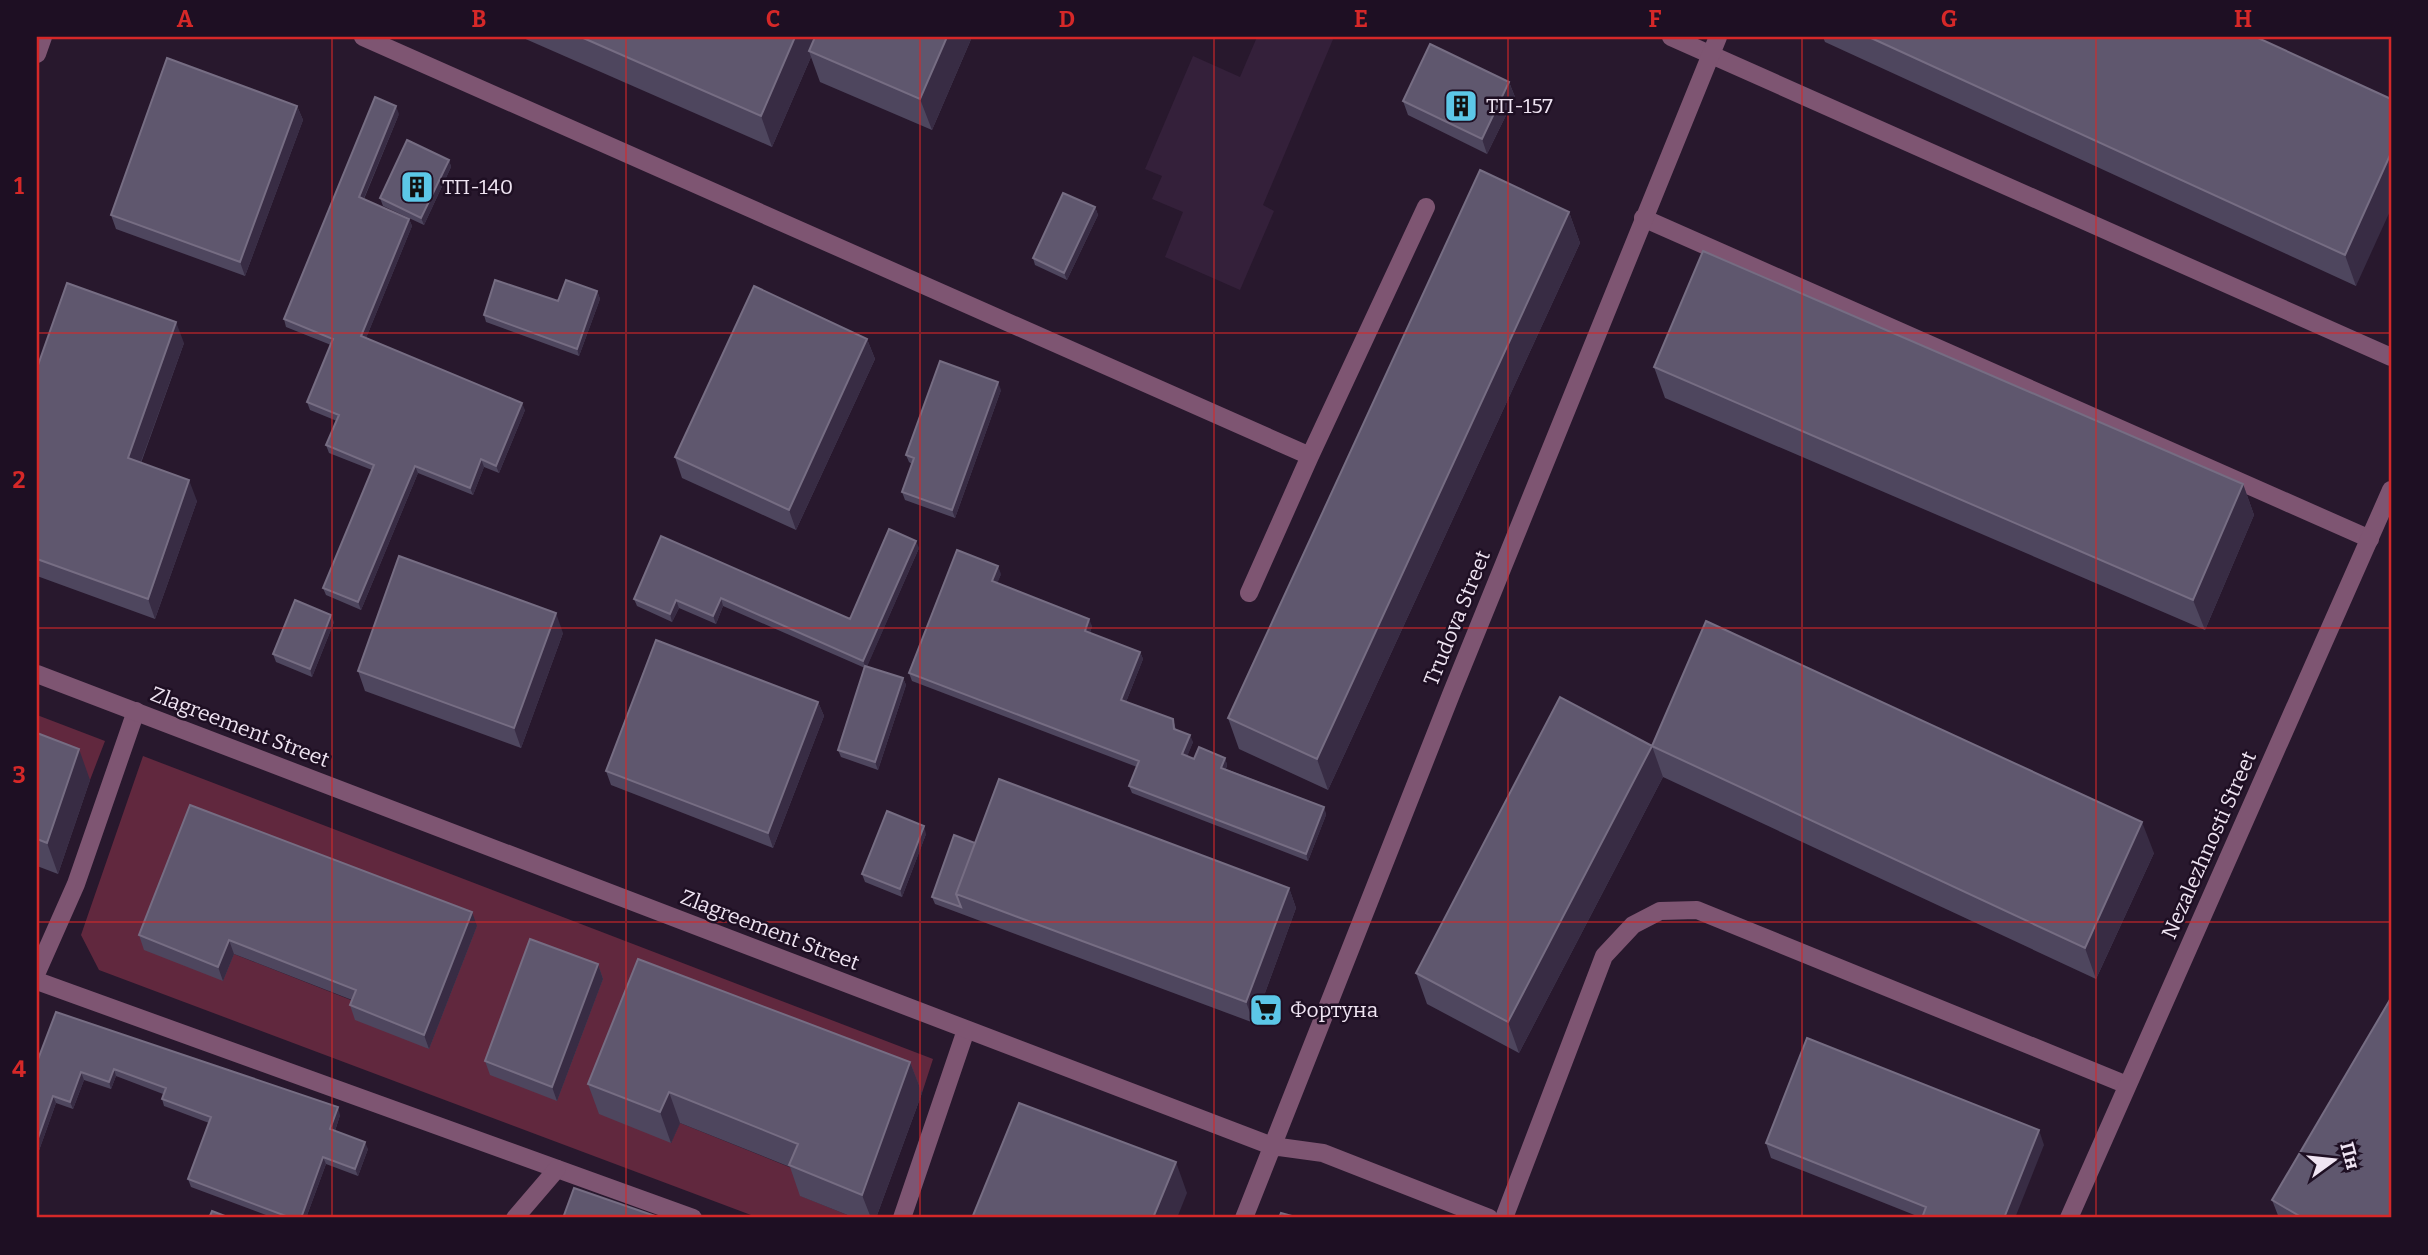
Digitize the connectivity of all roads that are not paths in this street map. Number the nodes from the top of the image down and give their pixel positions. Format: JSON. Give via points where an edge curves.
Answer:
{"nodes":[{"id":1,"x":43,"y":37,"type":"edge"},
{"id":2,"x":363,"y":37,"type":"edge"},
{"id":3,"x":1671,"y":37,"type":"edge"},
{"id":4,"x":1718,"y":37,"type":"edge"},
{"id":5,"x":37,"y":54,"type":"edge"},
{"id":6,"x":1711,"y":54,"type":"junction"},
{"id":7,"x":1426,"y":207,"type":"dead end"},
{"id":8,"x":1643,"y":218,"type":"junction"},
{"id":9,"x":2391,"y":357,"type":"edge"},
{"id":10,"x":1310,"y":456,"type":"junction"},
{"id":11,"x":2391,"y":490,"type":"edge"},
{"id":12,"x":2370,"y":539,"type":"junction"},
{"id":13,"x":1249,"y":593,"type":"dead end"},
{"id":14,"x":37,"y":674,"type":"edge"},
{"id":15,"x":136,"y":711,"type":"junction"},
{"id":16,"x":37,"y":972,"type":"edge"},
{"id":17,"x":37,"y":981,"type":"edge"},
{"id":18,"x":966,"y":1030,"type":"junction"},
{"id":19,"x":2127,"y":1086,"type":"junction"},
{"id":20,"x":1272,"y":1146,"type":"junction"},
{"id":21,"x":557,"y":1169,"type":"junction"},
{"id":22,"x":515,"y":1218,"type":"edge"},
{"id":23,"x":693,"y":1218,"type":"edge"},
{"id":24,"x":902,"y":1218,"type":"edge"},
{"id":25,"x":1244,"y":1218,"type":"edge"},
{"id":26,"x":1489,"y":1218,"type":"edge"},
{"id":27,"x":1504,"y":1218,"type":"edge"},
{"id":28,"x":2069,"y":1218,"type":"edge"}],
"edges":[{"from":1,"to":5,"type":"street"},
{"from":2,"to":10,"type":"street"},
{"from":3,"to":6,"type":"street"},
{"from":4,"to":6,"type":"street","name":"Trudova Street"},
{"from":6,"to":8,"type":"street","name":"Trudova Street"},
{"from":6,"to":9,"type":"street"},
{"from":7,"to":10,"type":"street"},
{"from":8,"to":12,"type":"street"},
{"from":8,"to":20,"type":"street","name":"Trudova Street"},
{"from":10,"to":13,"type":"street"},
{"from":11,"to":12,"type":"street","name":"Nezalezhnosti Street"},
{"from":12,"to":19,"type":"street","name":"Nezalezhnosti Street"},
{"from":14,"to":15,"type":"street","name":"Zlagreement Street"},
{"from":15,"to":16,"type":"street","via":[[76,884]]},
{"from":15,"to":18,"type":"street","name":"Zlagreement Street"},
{"from":17,"to":21,"type":"street"},
{"from":18,"to":20,"type":"street","name":"Zlagreement Street"},
{"from":18,"to":24,"type":"street"},
{"from":19,"to":27,"type":"street","via":[[1697,910],[1660,911],[1633,925],[1604,956]]},
{"from":19,"to":28,"type":"street","name":"Nezalezhnosti Street"},
{"from":20,"to":25,"type":"street","name":"Trudova Street"},
{"from":20,"to":26,"type":"street","name":"Zlagreement Street","via":[[1323,1153]]},
{"from":21,"to":22,"type":"street"},
{"from":21,"to":23,"type":"street"}]}
